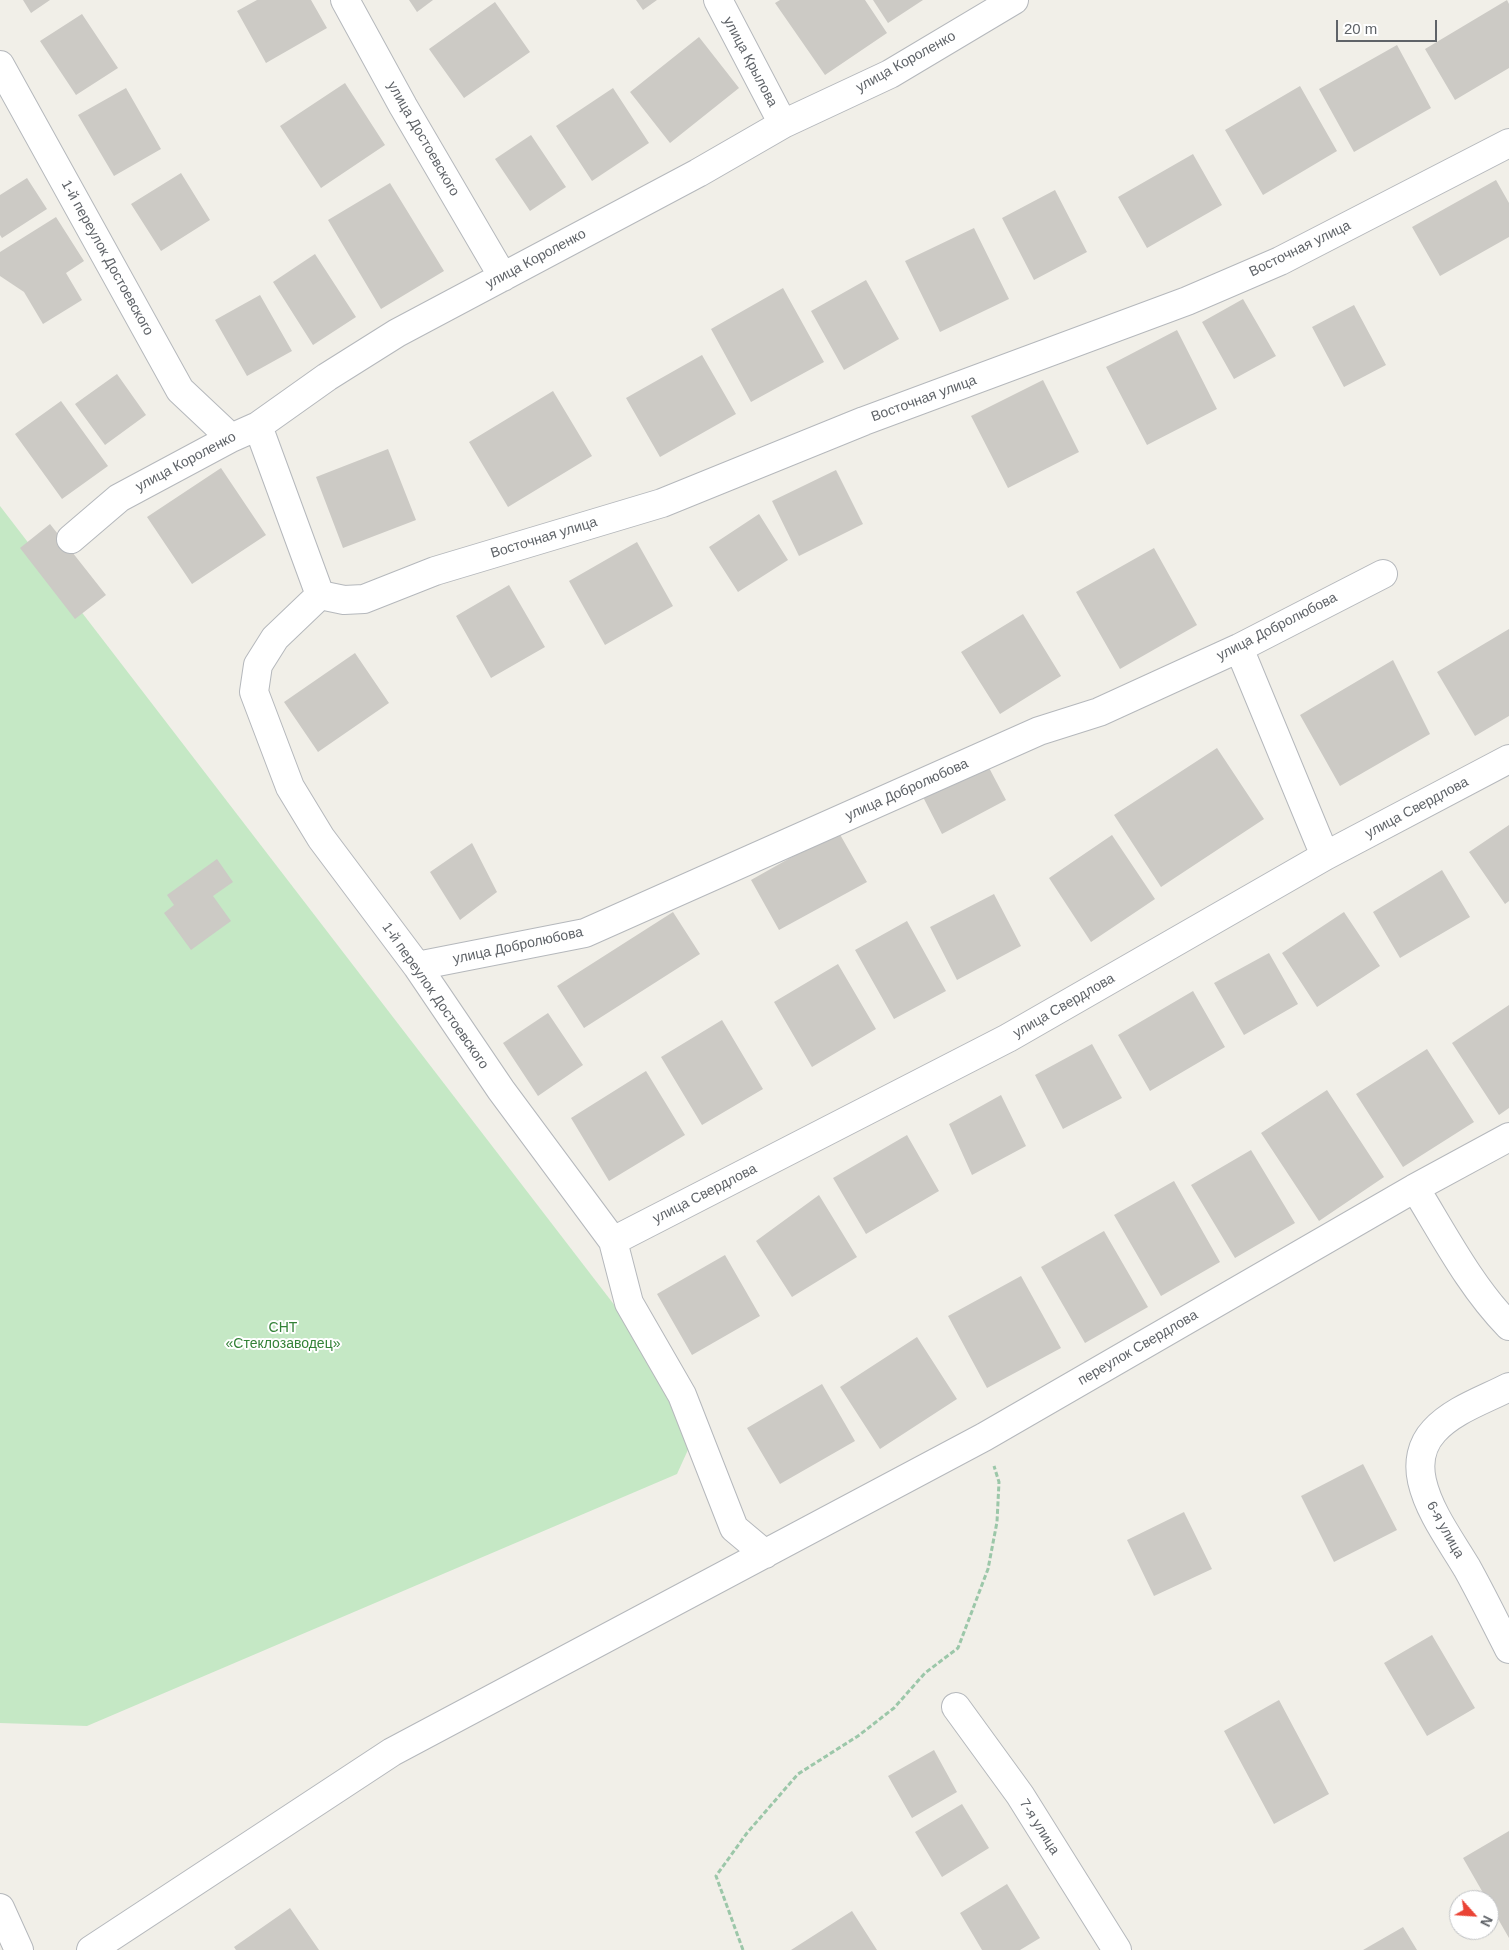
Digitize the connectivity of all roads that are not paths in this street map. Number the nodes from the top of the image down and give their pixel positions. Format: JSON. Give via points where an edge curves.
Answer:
{"nodes":[{"id":1,"x":345,"y":0,"type":"edge"},
{"id":2,"x":718,"y":0,"type":"edge"},
{"id":3,"x":1014,"y":0,"type":"edge"},
{"id":4,"x":0,"y":65,"type":"edge"},
{"id":5,"x":783,"y":124,"type":"junction"},
{"id":6,"x":1509,"y":143,"type":"edge"},
{"id":7,"x":503,"y":277,"type":"junction"},
{"id":8,"x":258,"y":426,"type":"junction"},
{"id":9,"x":231,"y":438,"type":"junction"},
{"id":10,"x":71,"y":539,"type":"dead end"},
{"id":11,"x":1383,"y":574,"type":"dead end"},
{"id":12,"x":320,"y":595,"type":"junction"},
{"id":13,"x":1239,"y":648,"type":"junction"},
{"id":14,"x":1509,"y":759,"type":"edge"},
{"id":15,"x":1325,"y":856,"type":"junction"},
{"id":16,"x":417,"y":966,"type":"junction"},
{"id":17,"x":1509,"y":1137,"type":"edge"},
{"id":18,"x":1415,"y":1188,"type":"junction"},
{"id":19,"x":613,"y":1241,"type":"junction"},
{"id":20,"x":1509,"y":1326,"type":"edge"},
{"id":21,"x":1509,"y":1387,"type":"edge"},
{"id":22,"x":765,"y":1554,"type":"junction"},
{"id":23,"x":1509,"y":1649,"type":"edge"},
{"id":24,"x":956,"y":1707,"type":"dead end"},
{"id":25,"x":0,"y":1908,"type":"edge"},
{"id":26,"x":20,"y":1950,"type":"edge"},
{"id":27,"x":91,"y":1950,"type":"edge"},
{"id":28,"x":1118,"y":1950,"type":"edge"}],
"edges":[{"from":1,"to":7,"type":"street","name":"улица Достоевского"},
{"from":2,"to":5,"type":"street","name":"улица Крылова"},
{"from":3,"to":5,"type":"street","name":"улица Короленко","via":[[890,74]]},
{"from":4,"to":9,"type":"street","name":"1-й переулок Достоевского","via":[[180,390]]},
{"from":5,"to":7,"type":"street","name":"улица Короленко","via":[[698,174]]},
{"from":6,"to":12,"type":"street","name":"Восточная улица","via":[[1280,261],[1187,301],[864,421],[662,503],[435,571],[364,599],[344,600]]},
{"from":7,"to":8,"type":"street","name":"улица Короленко","via":[[397,333]]},
{"from":8,"to":9,"type":"street","name":"улица Короленко"},
{"from":8,"to":12,"type":"street"},
{"from":9,"to":10,"type":"street","name":"улица Короленко","via":[[120,498]]},
{"from":11,"to":13,"type":"street","name":"улица Добролюбова"},
{"from":12,"to":16,"type":"street","name":"1-й переулок Достоевского","via":[[275,638],[258,665],[254,692],[294,794],[321,838]]},
{"from":13,"to":15,"type":"street"},
{"from":13,"to":16,"type":"street","name":"улица Добролюбова","via":[[1099,712],[1039,731],[585,933]]},
{"from":14,"to":15,"type":"street","name":"улица Свердлова"},
{"from":15,"to":19,"type":"street","name":"улица Свердлова","via":[[1008,1038]]},
{"from":16,"to":19,"type":"street","name":"1-й переулок Достоевского","via":[[501,1090]]},
{"from":17,"to":18,"type":"street","name":"переулок Свердлова"},
{"from":18,"to":20,"type":"street","via":[[1466,1272]]},
{"from":18,"to":22,"type":"street","name":"переулок Свердлова","via":[[984,1437]]},
{"from":19,"to":22,"type":"street","name":"1-й переулок Достоевского","via":[[629,1303],[682,1395],[734,1528]]},
{"from":21,"to":23,"type":"street","name":"6-я улица","via":[[1452,1416],[1433,1432],[1422,1448],[1420,1464],[1431,1506]]},
{"from":22,"to":27,"type":"street","name":"переулок Свердлова","via":[[392,1752]]},
{"from":24,"to":28,"type":"street","name":"7-я улица","via":[[1020,1795]]},
{"from":25,"to":26,"type":"street"}]}
